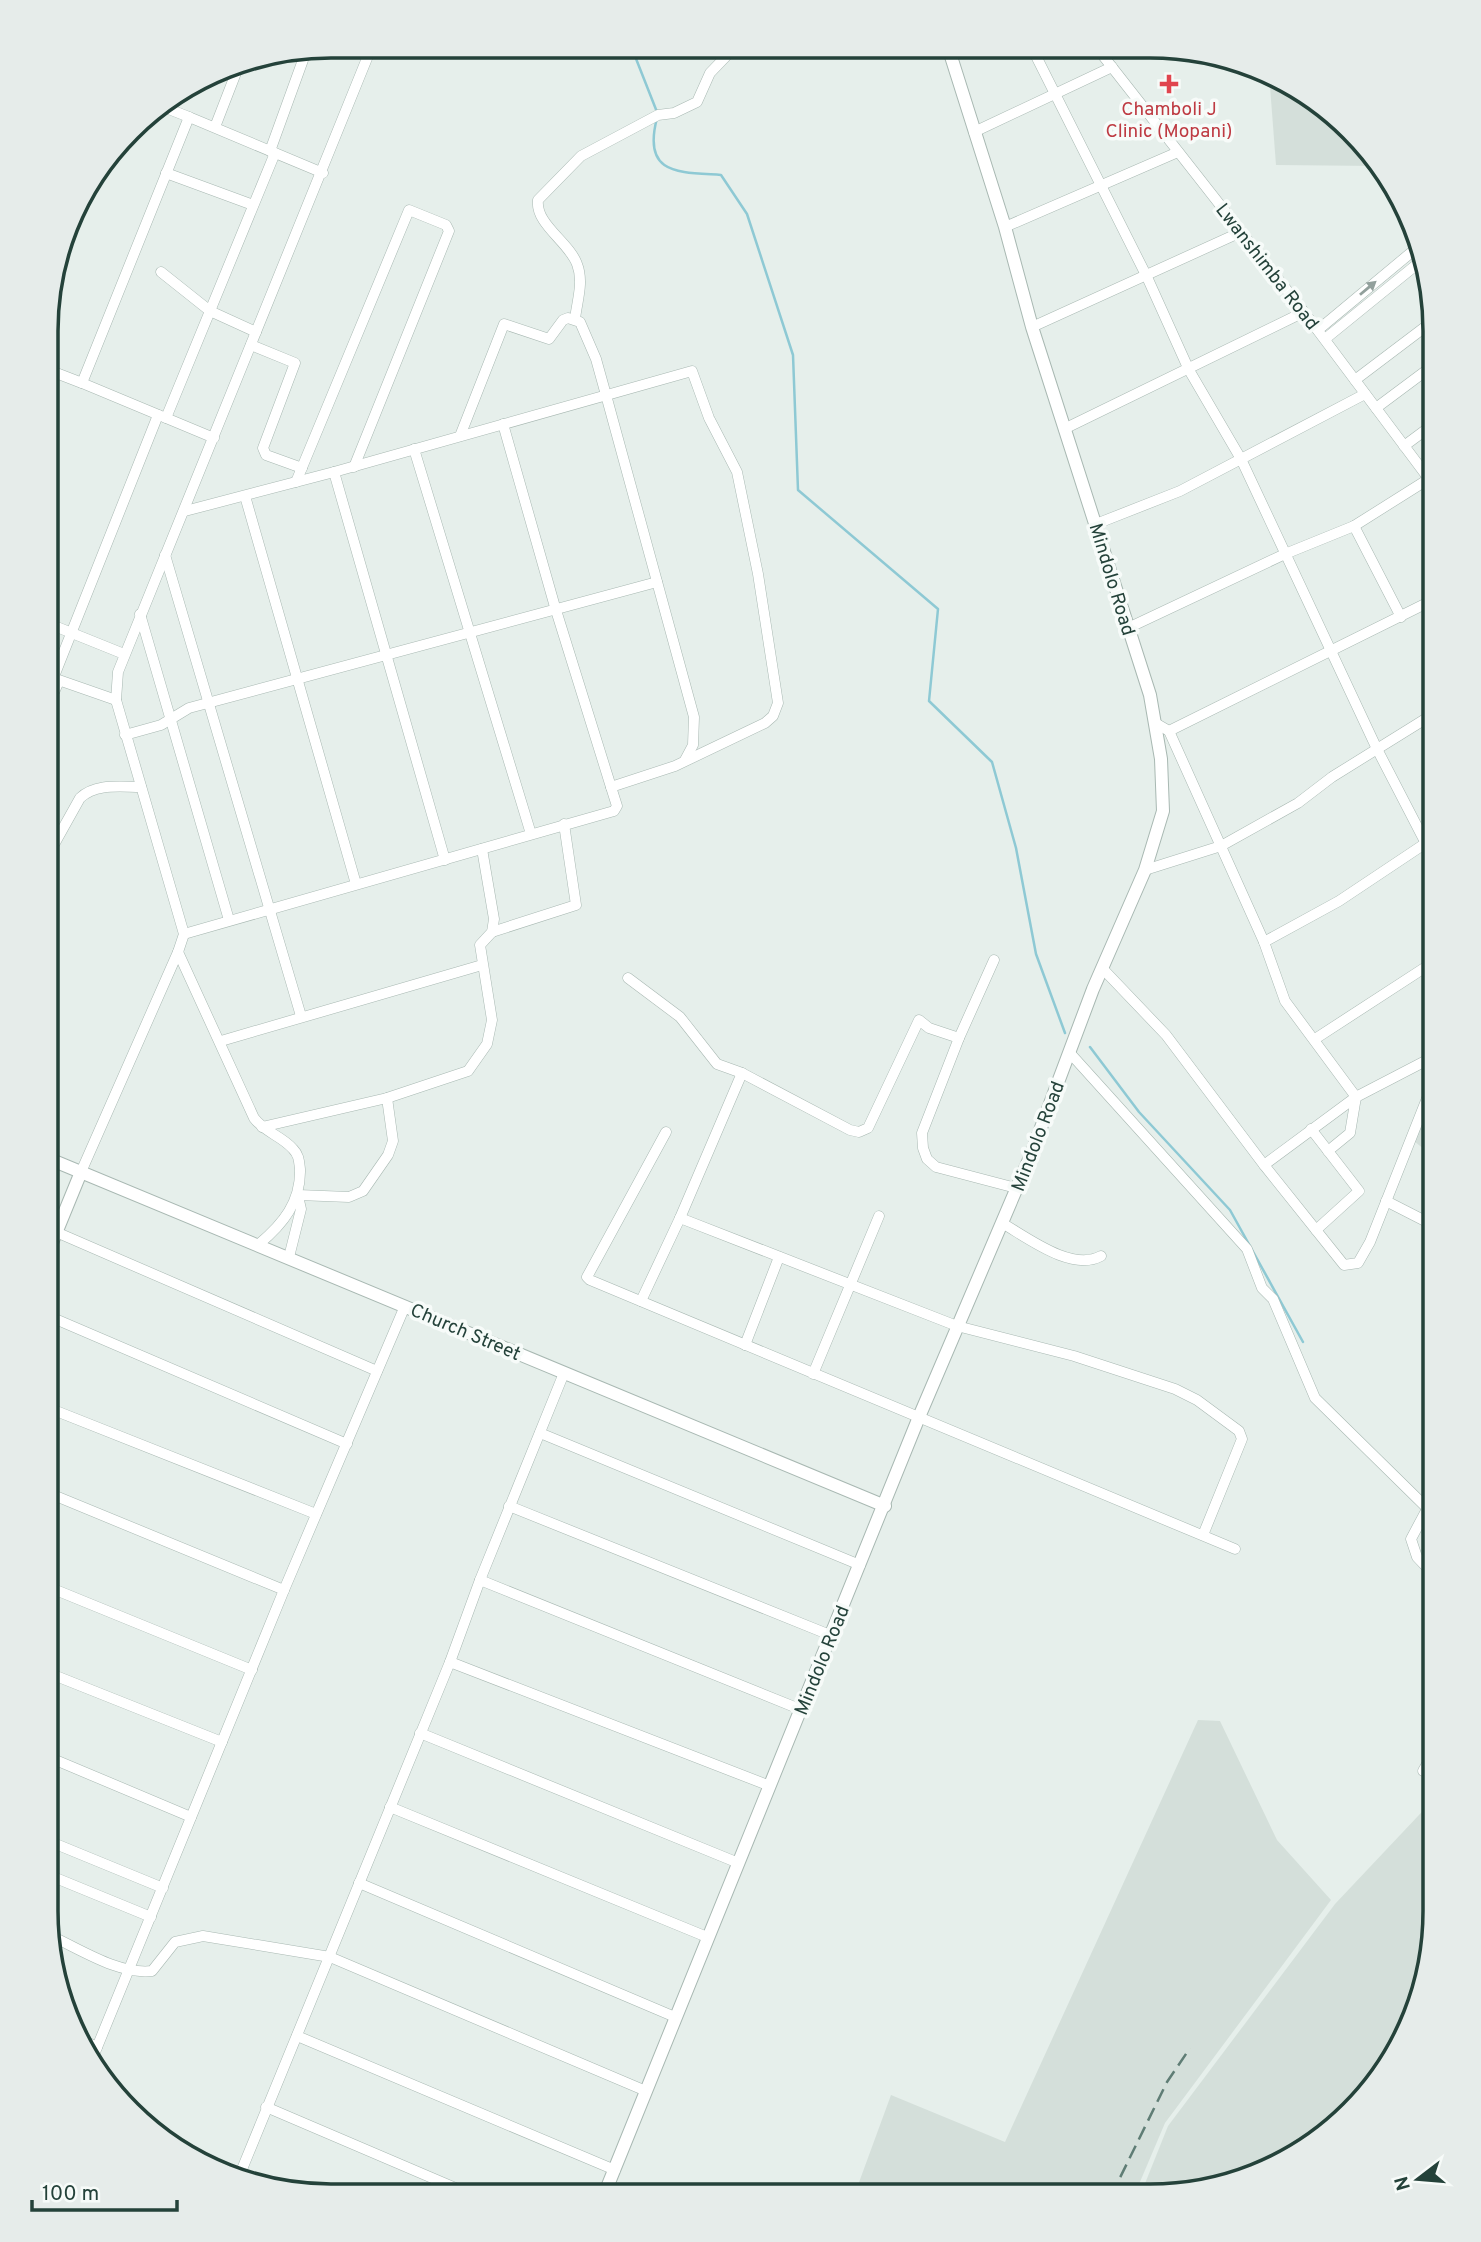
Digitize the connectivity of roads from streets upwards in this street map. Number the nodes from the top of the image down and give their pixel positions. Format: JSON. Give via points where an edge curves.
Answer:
{"nodes":[{"id":1,"x":367,"y":58,"type":"edge"},
{"id":2,"x":724,"y":58,"type":"edge"},
{"id":3,"x":951,"y":58,"type":"edge"},
{"id":4,"x":1037,"y":58,"type":"edge"},
{"id":5,"x":1105,"y":58,"type":"edge"},
{"id":6,"x":303,"y":60,"type":"dead end"},
{"id":7,"x":1112,"y":67,"type":"junction"},
{"id":8,"x":235,"y":75,"type":"edge"},
{"id":9,"x":1055,"y":94,"type":"junction"},
{"id":10,"x":171,"y":110,"type":"edge"},
{"id":11,"x":189,"y":117,"type":"junction"},
{"id":12,"x":215,"y":128,"type":"junction"},
{"id":13,"x":974,"y":132,"type":"junction"},
{"id":14,"x":273,"y":152,"type":"junction"},
{"id":15,"x":1178,"y":152,"type":"junction"},
{"id":16,"x":166,"y":173,"type":"junction"},
{"id":17,"x":323,"y":173,"type":"junction"},
{"id":18,"x":1099,"y":186,"type":"junction"},
{"id":19,"x":253,"y":205,"type":"junction"},
{"id":20,"x":1004,"y":227,"type":"junction"},
{"id":21,"x":1241,"y":232,"type":"junction"},
{"id":22,"x":1412,"y":252,"type":"edge"},
{"id":23,"x":1415,"y":266,"type":"edge"},
{"id":24,"x":161,"y":272,"type":"dead end"},
{"id":25,"x":1147,"y":277,"type":"junction"},
{"id":26,"x":210,"y":311,"type":"junction"},
{"id":27,"x":1304,"y":312,"type":"junction"},
{"id":28,"x":575,"y":319,"type":"junction"},
{"id":29,"x":1032,"y":327,"type":"junction"},
{"id":30,"x":1423,"y":329,"type":"edge"},
{"id":31,"x":1318,"y":330,"type":"junction"},
{"id":32,"x":256,"y":332,"type":"junction"},
{"id":33,"x":1325,"y":339,"type":"junction"},
{"id":34,"x":251,"y":345,"type":"junction"},
{"id":35,"x":1189,"y":370,"type":"junction"},
{"id":36,"x":1423,"y":373,"type":"edge"},
{"id":37,"x":58,"y":376,"type":"edge"},
{"id":38,"x":1355,"y":380,"type":"junction"},
{"id":39,"x":82,"y":383,"type":"junction"},
{"id":40,"x":1365,"y":394,"type":"junction"},
{"id":41,"x":606,"y":395,"type":"junction"},
{"id":42,"x":1376,"y":408,"type":"junction"},
{"id":43,"x":162,"y":416,"type":"junction"},
{"id":44,"x":503,"y":424,"type":"junction"},
{"id":45,"x":1064,"y":429,"type":"junction"},
{"id":46,"x":1423,"y":432,"type":"edge"},
{"id":47,"x":460,"y":436,"type":"junction"},
{"id":48,"x":214,"y":438,"type":"junction"},
{"id":49,"x":1404,"y":446,"type":"junction"},
{"id":50,"x":414,"y":449,"type":"junction"},
{"id":51,"x":1241,"y":459,"type":"junction"},
{"id":52,"x":354,"y":467,"type":"junction"},
{"id":53,"x":302,"y":468,"type":"junction"},
{"id":54,"x":1423,"y":468,"type":"edge"},
{"id":55,"x":334,"y":472,"type":"junction"},
{"id":56,"x":296,"y":482,"type":"junction"},
{"id":57,"x":1423,"y":486,"type":"edge"},
{"id":58,"x":245,"y":496,"type":"junction"},
{"id":59,"x":185,"y":511,"type":"junction"},
{"id":60,"x":1096,"y":524,"type":"junction"},
{"id":61,"x":1354,"y":526,"type":"junction"},
{"id":62,"x":165,"y":554,"type":"junction"},
{"id":63,"x":1284,"y":554,"type":"junction"},
{"id":64,"x":657,"y":582,"type":"junction"},
{"id":65,"x":1423,"y":605,"type":"edge"},
{"id":66,"x":555,"y":607,"type":"junction"},
{"id":67,"x":141,"y":614,"type":"junction"},
{"id":68,"x":1401,"y":617,"type":"junction"},
{"id":69,"x":58,"y":628,"type":"edge"},
{"id":70,"x":1128,"y":628,"type":"junction"},
{"id":71,"x":467,"y":631,"type":"junction"},
{"id":72,"x":71,"y":634,"type":"junction"},
{"id":73,"x":1331,"y":650,"type":"junction"},
{"id":74,"x":124,"y":654,"type":"junction"},
{"id":75,"x":384,"y":656,"type":"junction"},
{"id":76,"x":58,"y":666,"type":"edge"},
{"id":77,"x":298,"y":680,"type":"junction"},
{"id":78,"x":58,"y":681,"type":"edge"},
{"id":79,"x":116,"y":700,"type":"junction"},
{"id":80,"x":211,"y":704,"type":"junction"},
{"id":81,"x":172,"y":716,"type":"junction"},
{"id":82,"x":1423,"y":720,"type":"edge"},
{"id":83,"x":1157,"y":724,"type":"junction"},
{"id":84,"x":1169,"y":731,"type":"junction"},
{"id":85,"x":125,"y":735,"type":"junction"},
{"id":86,"x":1377,"y":749,"type":"junction"},
{"id":87,"x":685,"y":760,"type":"junction"},
{"id":88,"x":611,"y":786,"type":"junction"},
{"id":89,"x":141,"y":787,"type":"junction"},
{"id":90,"x":564,"y":824,"type":"junction"},
{"id":91,"x":531,"y":834,"type":"junction"},
{"id":92,"x":58,"y":837,"type":"edge"},
{"id":93,"x":1423,"y":840,"type":"edge"},
{"id":94,"x":1423,"y":845,"type":"edge"},
{"id":95,"x":1221,"y":846,"type":"junction"},
{"id":96,"x":482,"y":849,"type":"junction"},
{"id":97,"x":444,"y":860,"type":"junction"},
{"id":98,"x":1145,"y":870,"type":"junction"},
{"id":99,"x":356,"y":884,"type":"junction"},
{"id":100,"x":271,"y":909,"type":"junction"},
{"id":101,"x":229,"y":920,"type":"junction"},
{"id":102,"x":492,"y":932,"type":"junction"},
{"id":103,"x":184,"y":934,"type":"junction"},
{"id":104,"x":1264,"y":942,"type":"junction"},
{"id":105,"x":178,"y":952,"type":"junction"},
{"id":106,"x":994,"y":960,"type":"dead end"},
{"id":107,"x":482,"y":965,"type":"junction"},
{"id":108,"x":1102,"y":968,"type":"junction"},
{"id":109,"x":1423,"y":969,"type":"edge"},
{"id":110,"x":628,"y":978,"type":"dead end"},
{"id":111,"x":301,"y":1016,"type":"junction"},
{"id":112,"x":959,"y":1038,"type":"junction"},
{"id":113,"x":1315,"y":1039,"type":"junction"},
{"id":114,"x":221,"y":1041,"type":"junction"},
{"id":115,"x":1069,"y":1052,"type":"junction"},
{"id":116,"x":1423,"y":1062,"type":"edge"},
{"id":117,"x":742,"y":1073,"type":"junction"},
{"id":118,"x":1356,"y":1097,"type":"junction"},
{"id":119,"x":387,"y":1098,"type":"junction"},
{"id":120,"x":1423,"y":1108,"type":"edge"},
{"id":121,"x":262,"y":1127,"type":"junction"},
{"id":122,"x":1311,"y":1129,"type":"junction"},
{"id":123,"x":666,"y":1132,"type":"dead end"},
{"id":124,"x":1328,"y":1151,"type":"junction"},
{"id":125,"x":58,"y":1163,"type":"edge"},
{"id":126,"x":1264,"y":1164,"type":"junction"},
{"id":127,"x":81,"y":1172,"type":"junction"},
{"id":128,"x":1016,"y":1188,"type":"junction"},
{"id":129,"x":298,"y":1195,"type":"junction"},
{"id":130,"x":1386,"y":1201,"type":"junction"},
{"id":131,"x":879,"y":1216,"type":"dead end"},
{"id":132,"x":680,"y":1218,"type":"junction"},
{"id":133,"x":1423,"y":1220,"type":"edge"},
{"id":134,"x":1002,"y":1223,"type":"junction"},
{"id":135,"x":58,"y":1227,"type":"edge"},
{"id":136,"x":1316,"y":1230,"type":"junction"},
{"id":137,"x":58,"y":1233,"type":"edge"},
{"id":138,"x":259,"y":1244,"type":"junction"},
{"id":139,"x":1101,"y":1256,"type":"dead end"},
{"id":140,"x":289,"y":1257,"type":"junction"},
{"id":141,"x":779,"y":1257,"type":"junction"},
{"id":142,"x":851,"y":1283,"type":"junction"},
{"id":143,"x":641,"y":1301,"type":"junction"},
{"id":144,"x":405,"y":1306,"type":"junction"},
{"id":145,"x":58,"y":1320,"type":"edge"},
{"id":146,"x":957,"y":1326,"type":"junction"},
{"id":147,"x":745,"y":1345,"type":"junction"},
{"id":148,"x":377,"y":1371,"type":"junction"},
{"id":149,"x":564,"y":1373,"type":"junction"},
{"id":150,"x":813,"y":1374,"type":"junction"},
{"id":151,"x":58,"y":1412,"type":"edge"},
{"id":152,"x":919,"y":1417,"type":"junction"},
{"id":153,"x":540,"y":1433,"type":"junction"},
{"id":154,"x":346,"y":1444,"type":"junction"},
{"id":155,"x":58,"y":1497,"type":"edge"},
{"id":156,"x":1423,"y":1504,"type":"edge"},
{"id":157,"x":509,"y":1506,"type":"junction"},
{"id":158,"x":885,"y":1506,"type":"junction"},
{"id":159,"x":1423,"y":1512,"type":"edge"},
{"id":160,"x":316,"y":1514,"type":"junction"},
{"id":161,"x":1203,"y":1535,"type":"junction"},
{"id":162,"x":1235,"y":1549,"type":"dead end"},
{"id":163,"x":1423,"y":1561,"type":"edge"},
{"id":164,"x":860,"y":1565,"type":"junction"},
{"id":165,"x":480,"y":1580,"type":"junction"},
{"id":166,"x":284,"y":1590,"type":"junction"},
{"id":167,"x":58,"y":1591,"type":"edge"},
{"id":168,"x":830,"y":1635,"type":"junction"},
{"id":169,"x":450,"y":1662,"type":"junction"},
{"id":170,"x":251,"y":1670,"type":"junction"},
{"id":171,"x":58,"y":1677,"type":"edge"},
{"id":172,"x":802,"y":1710,"type":"junction"},
{"id":173,"x":420,"y":1733,"type":"junction"},
{"id":174,"x":222,"y":1742,"type":"junction"},
{"id":175,"x":58,"y":1761,"type":"edge"},
{"id":176,"x":770,"y":1786,"type":"junction"},
{"id":177,"x":390,"y":1807,"type":"junction"},
{"id":178,"x":191,"y":1817,"type":"junction"},
{"id":179,"x":58,"y":1845,"type":"edge"},
{"id":180,"x":736,"y":1862,"type":"junction"},
{"id":181,"x":58,"y":1879,"type":"edge"},
{"id":182,"x":359,"y":1883,"type":"junction"},
{"id":183,"x":163,"y":1888,"type":"junction"},
{"id":184,"x":151,"y":1917,"type":"junction"},
{"id":185,"x":707,"y":1937,"type":"junction"},
{"id":186,"x":59,"y":1939,"type":"edge"},
{"id":187,"x":330,"y":1957,"type":"junction"},
{"id":188,"x":129,"y":1969,"type":"junction"},
{"id":189,"x":676,"y":2017,"type":"junction"},
{"id":190,"x":297,"y":2036,"type":"junction"},
{"id":191,"x":92,"y":2045,"type":"edge"},
{"id":192,"x":97,"y":2047,"type":"junction"},
{"id":193,"x":96,"y":2050,"type":"edge"},
{"id":194,"x":646,"y":2091,"type":"junction"},
{"id":195,"x":266,"y":2107,"type":"junction"},
{"id":196,"x":242,"y":2169,"type":"edge"},
{"id":197,"x":615,"y":2170,"type":"junction"},
{"id":198,"x":446,"y":2184,"type":"edge"},
{"id":199,"x":609,"y":2184,"type":"edge"}],
"edges":[{"from":1,"to":17,"type":"street"},
{"from":2,"to":28,"type":"street","via":[[710,73],[697,102],[658,115],[581,156],[538,200],[540,215],[578,265],[581,279]]},
{"from":3,"to":13,"type":"street","name":"Mindolo Road"},
{"from":4,"to":9,"type":"street"},
{"from":5,"to":7,"type":"street","name":"Lwanshimba Road"},
{"from":6,"to":14,"type":"street"},
{"from":7,"to":9,"type":"street"},
{"from":7,"to":15,"type":"street","name":"Lwanshimba Road"},
{"from":8,"to":12,"type":"street"},
{"from":9,"to":13,"type":"street"},
{"from":9,"to":18,"type":"street"},
{"from":10,"to":11,"type":"street"},
{"from":11,"to":12,"type":"street"},
{"from":11,"to":16,"type":"street"},
{"from":12,"to":14,"type":"street"},
{"from":13,"to":20,"type":"street","name":"Mindolo Road"},
{"from":14,"to":17,"type":"street"},
{"from":14,"to":19,"type":"street"},
{"from":15,"to":18,"type":"street"},
{"from":15,"to":21,"type":"street","name":"Lwanshimba Road"},
{"from":16,"to":19,"type":"street"},
{"from":16,"to":39,"type":"street"},
{"from":17,"to":32,"type":"street"},
{"from":18,"to":20,"type":"street"},
{"from":18,"to":25,"type":"street"},
{"from":19,"to":26,"type":"street"},
{"from":20,"to":29,"type":"street","name":"Mindolo Road"},
{"from":21,"to":25,"type":"street"},
{"from":21,"to":27,"type":"street","name":"Lwanshimba Road"},
{"from":31,"to":22,"type":"street","one_way":true},
{"from":23,"to":33,"type":"street"},
{"from":24,"to":26,"type":"street"},
{"from":25,"to":29,"type":"street"},
{"from":25,"to":35,"type":"street"},
{"from":26,"to":32,"type":"street"},
{"from":26,"to":43,"type":"street"},
{"from":27,"to":31,"type":"street","name":"Lwanshimba Road"},
{"from":27,"to":35,"type":"street"},
{"from":28,"to":41,"type":"street","via":[[584,329]]},
{"from":28,"to":47,"type":"street","via":[[563,320],[549,339],[504,324]]},
{"from":29,"to":45,"type":"street","name":"Mindolo Road"},
{"from":30,"to":38,"type":"street"},
{"from":31,"to":33,"type":"street","name":"Lwanshimba Road"},
{"from":32,"to":34,"type":"street"},
{"from":33,"to":38,"type":"street","name":"Lwanshimba Road"},
{"from":34,"to":48,"type":"street"},
{"from":34,"to":53,"type":"street","via":[[295,363],[264,452]]},
{"from":35,"to":45,"type":"street"},
{"from":35,"to":51,"type":"street"},
{"from":36,"to":42,"type":"street"},
{"from":37,"to":39,"type":"street"},
{"from":38,"to":40,"type":"street","name":"Lwanshimba Road"},
{"from":39,"to":43,"type":"street"},
{"from":40,"to":42,"type":"street","name":"Lwanshimba Road"},
{"from":40,"to":51,"type":"street"},
{"from":41,"to":44,"type":"street"},
{"from":41,"to":64,"type":"street"},
{"from":41,"to":87,"type":"street","via":[[694,373],[709,418],[734,463],[751,533],[778,703],[765,723]]},
{"from":42,"to":49,"type":"street","name":"Lwanshimba Road"},
{"from":43,"to":48,"type":"street"},
{"from":43,"to":72,"type":"street"},
{"from":44,"to":47,"type":"street"},
{"from":44,"to":66,"type":"street"},
{"from":45,"to":60,"type":"street","name":"Mindolo Road"},
{"from":46,"to":49,"type":"street"},
{"from":47,"to":50,"type":"street"},
{"from":48,"to":59,"type":"street"},
{"from":49,"to":54,"type":"street","name":"Lwanshimba Road"},
{"from":50,"to":52,"type":"street"},
{"from":50,"to":71,"type":"street"},
{"from":51,"to":60,"type":"street","via":[[1158,501]]},
{"from":51,"to":63,"type":"street"},
{"from":52,"to":53,"type":"street","via":[[449,231],[446,225],[409,210]]},
{"from":52,"to":55,"type":"street"},
{"from":53,"to":56,"type":"street"},
{"from":55,"to":56,"type":"street"},
{"from":55,"to":75,"type":"street"},
{"from":56,"to":58,"type":"street"},
{"from":57,"to":61,"type":"street"},
{"from":58,"to":59,"type":"street"},
{"from":58,"to":77,"type":"street"},
{"from":59,"to":62,"type":"street"},
{"from":60,"to":70,"type":"street","name":"Mindolo Road"},
{"from":61,"to":63,"type":"street"},
{"from":61,"to":68,"type":"street"},
{"from":62,"to":67,"type":"street"},
{"from":62,"to":80,"type":"street"},
{"from":63,"to":70,"type":"street"},
{"from":63,"to":73,"type":"street"},
{"from":64,"to":66,"type":"street"},
{"from":64,"to":87,"type":"street","via":[[694,716],[693,745]]},
{"from":65,"to":68,"type":"street"},
{"from":66,"to":71,"type":"street"},
{"from":66,"to":88,"type":"street"},
{"from":67,"to":74,"type":"street"},
{"from":67,"to":81,"type":"street"},
{"from":68,"to":73,"type":"street"},
{"from":69,"to":72,"type":"street"},
{"from":70,"to":83,"type":"street","name":"Mindolo Road"},
{"from":71,"to":75,"type":"street"},
{"from":71,"to":91,"type":"street"},
{"from":72,"to":74,"type":"street"},
{"from":72,"to":76,"type":"street"},
{"from":73,"to":84,"type":"street"},
{"from":73,"to":86,"type":"street"},
{"from":74,"to":79,"type":"street"},
{"from":75,"to":77,"type":"street"},
{"from":75,"to":97,"type":"street"},
{"from":77,"to":80,"type":"street"},
{"from":77,"to":99,"type":"street"},
{"from":78,"to":79,"type":"street"},
{"from":79,"to":85,"type":"street"},
{"from":80,"to":81,"type":"street"},
{"from":80,"to":100,"type":"street"},
{"from":81,"to":85,"type":"street","via":[[161,726]]},
{"from":81,"to":101,"type":"street"},
{"from":82,"to":86,"type":"street"},
{"from":83,"to":84,"type":"street"},
{"from":83,"to":98,"type":"street","name":"Mindolo Road","via":[[1163,811]]},
{"from":84,"to":95,"type":"street"},
{"from":85,"to":89,"type":"street"},
{"from":86,"to":93,"type":"street"},
{"from":86,"to":95,"type":"street","via":[[1298,803]]},
{"from":87,"to":88,"type":"street"},
{"from":88,"to":90,"type":"street","via":[[617,809]]},
{"from":89,"to":92,"type":"street","via":[[88,791]]},
{"from":89,"to":103,"type":"street"},
{"from":90,"to":91,"type":"street"},
{"from":90,"to":102,"type":"street","via":[[576,905]]},
{"from":91,"to":96,"type":"street"},
{"from":94,"to":104,"type":"street","via":[[1339,901]]},
{"from":95,"to":98,"type":"street"},
{"from":95,"to":104,"type":"street"},
{"from":96,"to":97,"type":"street"},
{"from":96,"to":102,"type":"street","via":[[493,898]]},
{"from":97,"to":99,"type":"street"},
{"from":98,"to":108,"type":"street","name":"Mindolo Road"},
{"from":99,"to":100,"type":"street"},
{"from":100,"to":101,"type":"street"},
{"from":100,"to":111,"type":"street"},
{"from":101,"to":103,"type":"street"},
{"from":102,"to":107,"type":"street","via":[[480,945]]},
{"from":103,"to":105,"type":"street"},
{"from":104,"to":113,"type":"street","via":[[1285,1001]]},
{"from":105,"to":114,"type":"street"},
{"from":105,"to":127,"type":"street"},
{"from":106,"to":112,"type":"street"},
{"from":107,"to":111,"type":"street"},
{"from":107,"to":119,"type":"street","via":[[492,1020],[479,1060],[468,1071]]},
{"from":108,"to":115,"type":"street","name":"Mindolo Road"},
{"from":108,"to":126,"type":"street","via":[[1166,1035]]},
{"from":109,"to":113,"type":"street"},
{"from":110,"to":117,"type":"street","via":[[680,1017],[716,1064]]},
{"from":111,"to":114,"type":"street"},
{"from":112,"to":117,"type":"street","via":[[919,1020],[868,1128],[859,1132]]},
{"from":112,"to":128,"type":"street","via":[[922,1133],[927,1159],[936,1167]]},
{"from":113,"to":118,"type":"street"},
{"from":114,"to":121,"type":"street"},
{"from":115,"to":128,"type":"street","name":"Mindolo Road"},
{"from":115,"to":156,"type":"street","via":[[1247,1249],[1315,1398]]},
{"from":116,"to":118,"type":"street"},
{"from":117,"to":132,"type":"street"},
{"from":118,"to":122,"type":"street"},
{"from":118,"to":124,"type":"street","via":[[1350,1133]]},
{"from":119,"to":121,"type":"street"},
{"from":119,"to":129,"type":"street","via":[[393,1141],[363,1192],[349,1197]]},
{"from":120,"to":130,"type":"street"},
{"from":121,"to":129,"type":"street","via":[[296,1151]]},
{"from":122,"to":124,"type":"street"},
{"from":122,"to":126,"type":"street"},
{"from":123,"to":143,"type":"street","via":[[587,1277]]},
{"from":124,"to":136,"type":"street","via":[[1359,1191]]},
{"from":125,"to":127,"type":"street","name":"Church Street"},
{"from":126,"to":136,"type":"street"},
{"from":127,"to":135,"type":"street"},
{"from":127,"to":138,"type":"street","name":"Church Street"},
{"from":128,"to":134,"type":"street","name":"Mindolo Road"},
{"from":129,"to":138,"type":"street","via":[[281,1224]]},
{"from":129,"to":140,"type":"street","via":[[299,1217]]},
{"from":130,"to":133,"type":"street"},
{"from":130,"to":136,"type":"street","via":[[1370,1242],[1352,1266],[1344,1265]]},
{"from":131,"to":142,"type":"street"},
{"from":132,"to":141,"type":"street"},
{"from":132,"to":143,"type":"street"},
{"from":134,"to":139,"type":"street","via":[[1083,1262]]},
{"from":134,"to":146,"type":"street","name":"Mindolo Road"},
{"from":137,"to":148,"type":"street"},
{"from":138,"to":140,"type":"street","name":"Church Street"},
{"from":140,"to":144,"type":"street","name":"Church Street"},
{"from":141,"to":142,"type":"street"},
{"from":141,"to":147,"type":"street"},
{"from":142,"to":146,"type":"street"},
{"from":142,"to":150,"type":"street"},
{"from":143,"to":147,"type":"street"},
{"from":144,"to":148,"type":"street"},
{"from":144,"to":149,"type":"street","name":"Church Street"},
{"from":145,"to":154,"type":"street"},
{"from":146,"to":152,"type":"street","name":"Mindolo Road"},
{"from":146,"to":161,"type":"street","via":[[1074,1356],[1175,1389],[1239,1432],[1242,1438]]},
{"from":147,"to":150,"type":"street"},
{"from":148,"to":154,"type":"street"},
{"from":149,"to":153,"type":"street"},
{"from":149,"to":158,"type":"street","name":"Church Street"},
{"from":150,"to":152,"type":"street"},
{"from":151,"to":160,"type":"street"},
{"from":152,"to":158,"type":"street","name":"Mindolo Road"},
{"from":152,"to":161,"type":"street"},
{"from":153,"to":157,"type":"street"},
{"from":153,"to":164,"type":"street"},
{"from":154,"to":160,"type":"street"},
{"from":155,"to":166,"type":"street"},
{"from":157,"to":165,"type":"street"},
{"from":157,"to":168,"type":"street"},
{"from":158,"to":164,"type":"street","name":"Mindolo Road"},
{"from":159,"to":163,"type":"street","via":[[1413,1530],[1412,1548]]},
{"from":160,"to":166,"type":"street"},
{"from":161,"to":162,"type":"street"},
{"from":164,"to":168,"type":"street","name":"Mindolo Road"},
{"from":165,"to":169,"type":"street"},
{"from":165,"to":172,"type":"street"},
{"from":166,"to":170,"type":"street"},
{"from":167,"to":170,"type":"street"},
{"from":168,"to":172,"type":"street","name":"Mindolo Road"},
{"from":169,"to":173,"type":"street"},
{"from":169,"to":176,"type":"street"},
{"from":170,"to":174,"type":"street"},
{"from":171,"to":174,"type":"street"},
{"from":172,"to":176,"type":"street","name":"Mindolo Road"},
{"from":173,"to":177,"type":"street"},
{"from":173,"to":180,"type":"street"},
{"from":174,"to":178,"type":"street"},
{"from":175,"to":178,"type":"street"},
{"from":176,"to":180,"type":"street","name":"Mindolo Road"},
{"from":177,"to":182,"type":"street"},
{"from":177,"to":185,"type":"street"},
{"from":178,"to":183,"type":"street"},
{"from":179,"to":183,"type":"street"},
{"from":180,"to":185,"type":"street","name":"Mindolo Road"},
{"from":181,"to":184,"type":"street"},
{"from":182,"to":187,"type":"street"},
{"from":182,"to":189,"type":"street"},
{"from":183,"to":184,"type":"street"},
{"from":184,"to":188,"type":"street"},
{"from":185,"to":189,"type":"street","name":"Mindolo Road"},
{"from":186,"to":188,"type":"street"},
{"from":187,"to":188,"type":"street","via":[[203,1936],[174,1942],[152,1971]]},
{"from":187,"to":190,"type":"street"},
{"from":187,"to":194,"type":"street"},
{"from":188,"to":192,"type":"street"},
{"from":189,"to":194,"type":"street","name":"Mindolo Road"},
{"from":190,"to":195,"type":"street"},
{"from":190,"to":197,"type":"street"},
{"from":191,"to":192,"type":"street"},
{"from":192,"to":193,"type":"street"},
{"from":194,"to":197,"type":"street","name":"Mindolo Road"},
{"from":195,"to":196,"type":"street"},
{"from":195,"to":198,"type":"street"},
{"from":197,"to":199,"type":"street","name":"Mindolo Road"}]}
